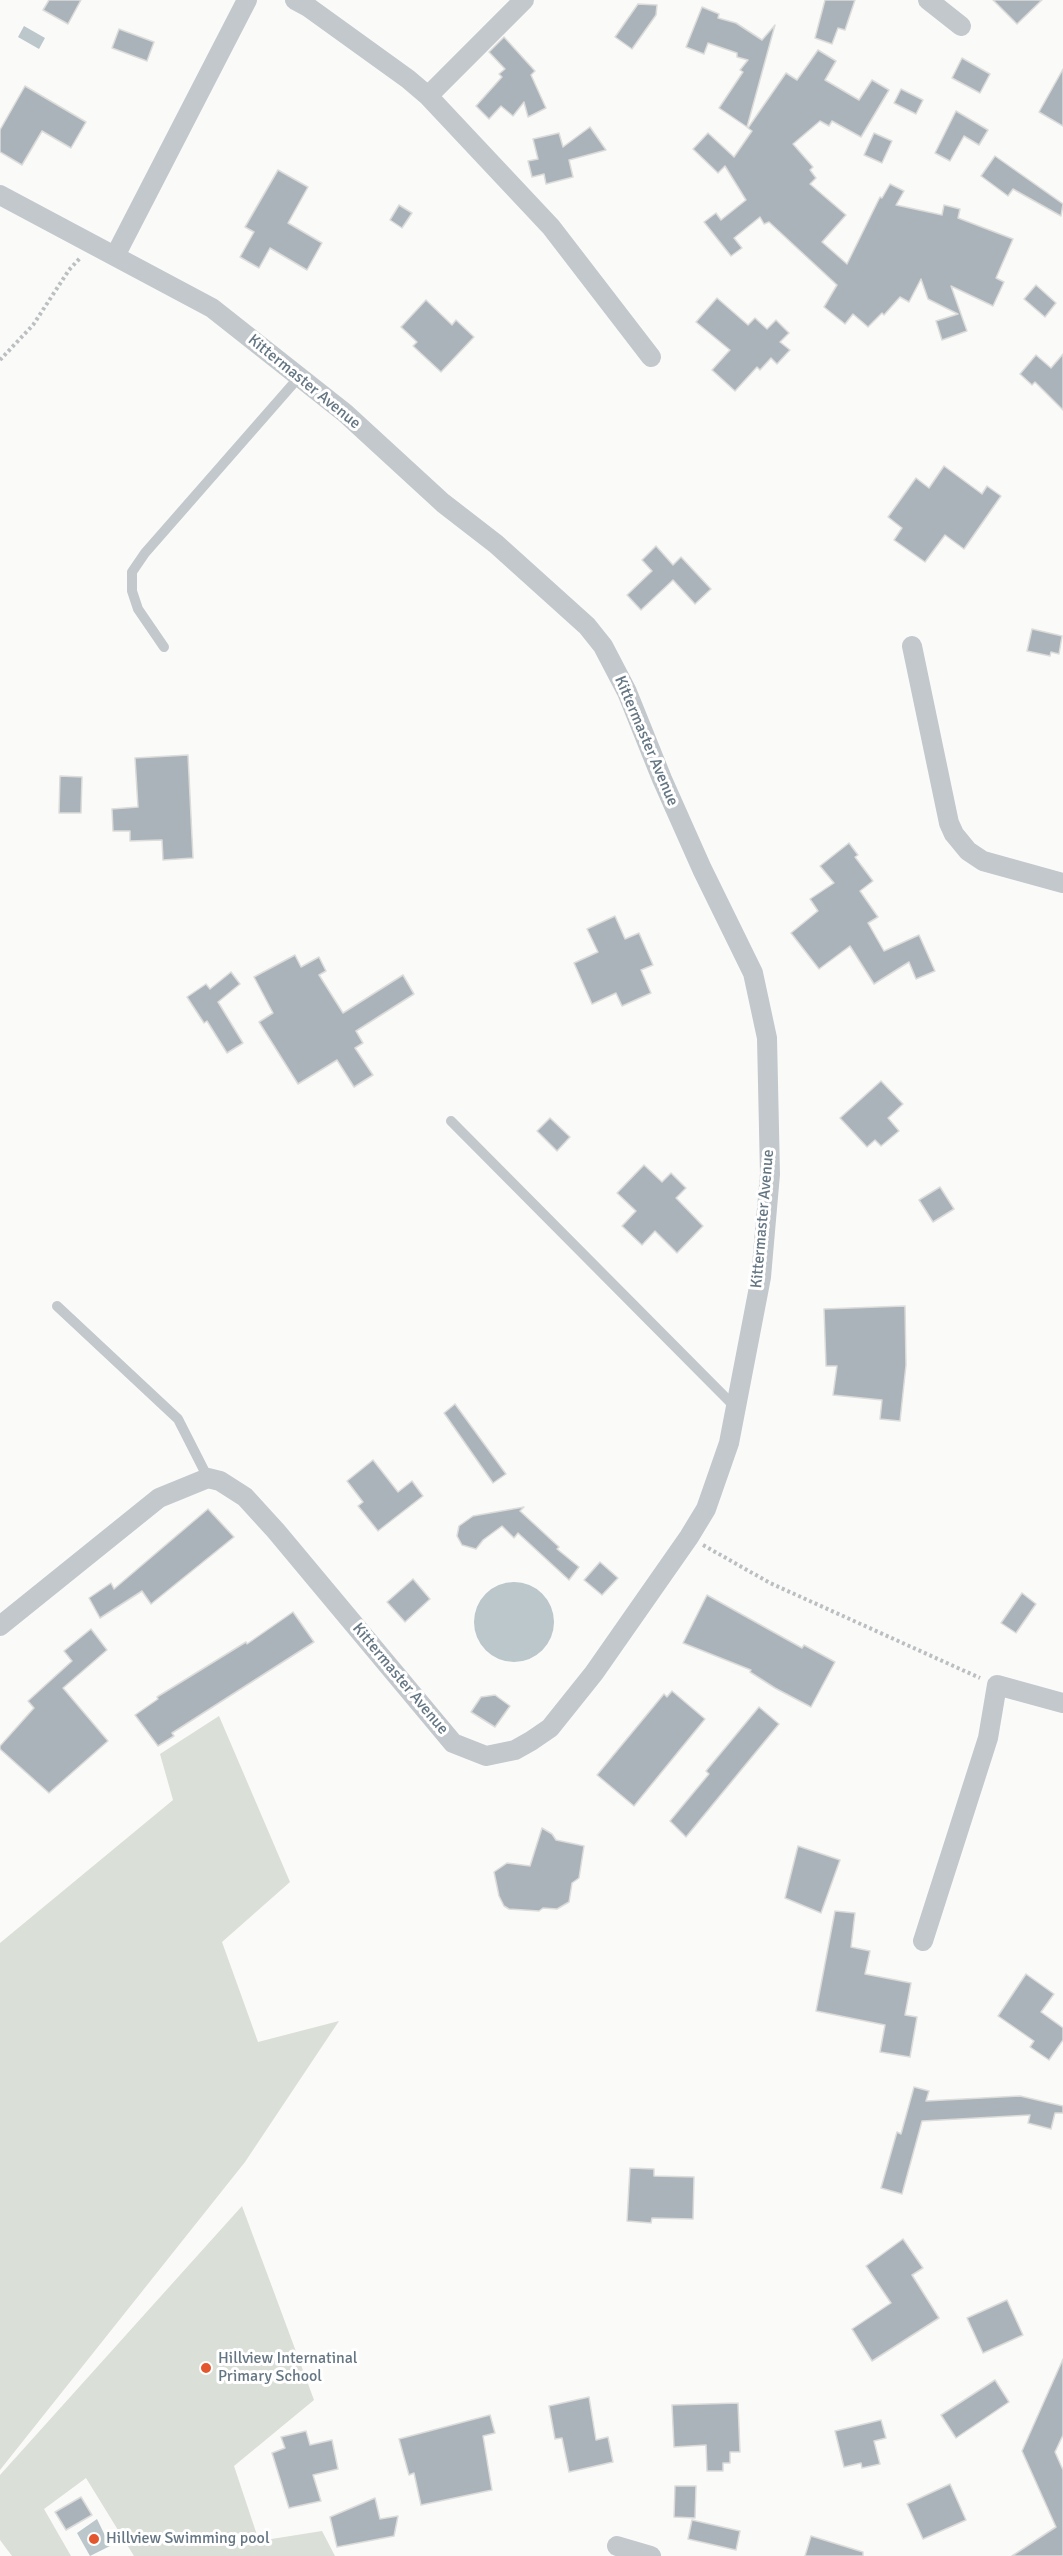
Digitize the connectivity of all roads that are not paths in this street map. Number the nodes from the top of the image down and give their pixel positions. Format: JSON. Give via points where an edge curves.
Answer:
{"nodes":[{"id":1,"x":247,"y":0,"type":"edge"},
{"id":2,"x":295,"y":0,"type":"edge"},
{"id":3,"x":524,"y":0,"type":"edge"},
{"id":4,"x":928,"y":0,"type":"edge"},
{"id":5,"x":961,"y":26,"type":"dead end"},
{"id":6,"x":428,"y":96,"type":"junction"},
{"id":7,"x":0,"y":195,"type":"edge"},
{"id":8,"x":115,"y":256,"type":"junction"},
{"id":9,"x":651,"y":357,"type":"dead end"},
{"id":10,"x":300,"y":376,"type":"junction"},
{"id":11,"x":912,"y":646,"type":"dead end"},
{"id":12,"x":164,"y":647,"type":"dead end"},
{"id":13,"x":1063,"y":883,"type":"edge"},
{"id":14,"x":451,"y":1121,"type":"dead end"},
{"id":15,"x":57,"y":1306,"type":"dead end"},
{"id":16,"x":735,"y":1407,"type":"junction"},
{"id":17,"x":208,"y":1479,"type":"junction"},
{"id":18,"x":0,"y":1626,"type":"edge"},
{"id":19,"x":1063,"y":1703,"type":"edge"},
{"id":20,"x":922,"y":1941,"type":"dead end"},
{"id":21,"x":616,"y":2546,"type":"dead end"},
{"id":22,"x":651,"y":2556,"type":"edge"}],
"edges":[{"from":1,"to":8,"type":"street"},
{"from":2,"to":6,"type":"street"},
{"from":3,"to":6,"type":"street"},
{"from":4,"to":5,"type":"street"},
{"from":6,"to":9,"type":"street","via":[[551,227]]},
{"from":7,"to":8,"type":"street","name":"Kittermaster Avenue"},
{"from":8,"to":10,"type":"street","name":"Kittermaster Avenue","via":[[212,308]]},
{"from":10,"to":12,"type":"lane","via":[[144,553],[132,572],[132,591],[138,609]]},
{"from":10,"to":16,"type":"street","name":"Kittermaster Avenue","via":[[443,503],[496,544],[603,646],[753,973],[767,1038],[770,1174],[761,1276]]},
{"from":11,"to":13,"type":"street","via":[[954,834],[983,861]]},
{"from":14,"to":16,"type":"lane"},
{"from":15,"to":17,"type":"lane","via":[[178,1419]]},
{"from":16,"to":17,"type":"street","name":"Kittermaster Avenue","via":[[729,1443],[706,1509],[690,1538],[594,1673],[550,1728],[515,1750],[486,1756],[453,1743],[276,1530],[230,1485]]},
{"from":17,"to":18,"type":"street","via":[[159,1498]]},
{"from":19,"to":20,"type":"street","via":[[997,1685],[988,1738]]},
{"from":21,"to":22,"type":"street"}]}
